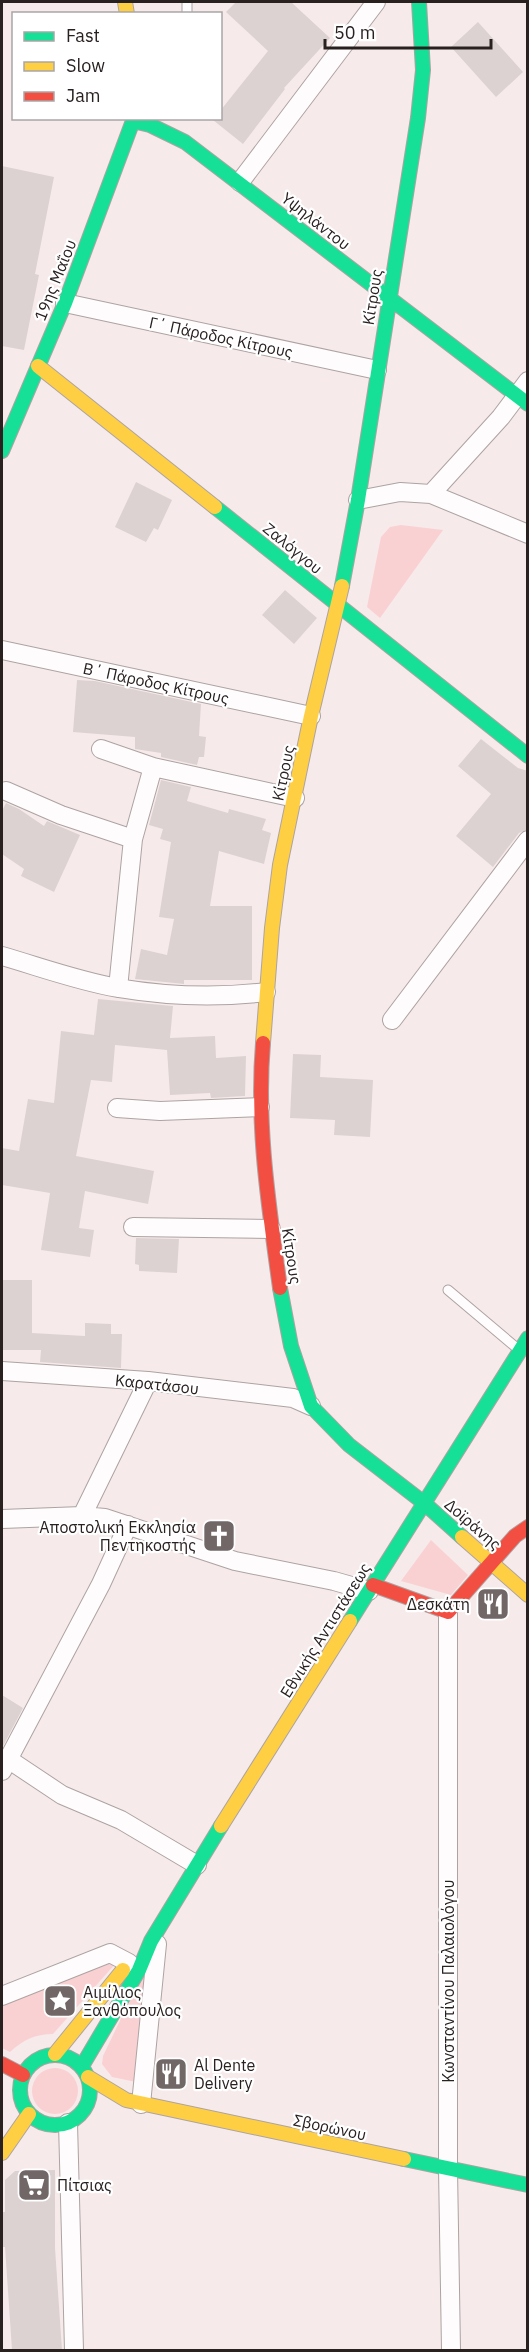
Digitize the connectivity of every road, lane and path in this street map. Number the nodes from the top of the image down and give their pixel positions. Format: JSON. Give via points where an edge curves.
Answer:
{"nodes":[{"id":1,"x":376,"y":2,"type":"edge"},
{"id":2,"x":419,"y":2,"type":"edge"},
{"id":3,"x":134,"y":120,"type":"edge"},
{"id":4,"x":137,"y":120,"type":"edge"},
{"id":5,"x":240,"y":182,"type":"junction"},
{"id":6,"x":389,"y":298,"type":"junction"},
{"id":7,"x":65,"y":303,"type":"junction"},
{"id":8,"x":38,"y":366,"type":"junction"},
{"id":9,"x":377,"y":370,"type":"junction"},
{"id":10,"x":528,"y":381,"type":"edge"},
{"id":11,"x":522,"y":400,"type":"edge"},
{"id":12,"x":2,"y":451,"type":"edge"},
{"id":13,"x":431,"y":494,"type":"junction"},
{"id":14,"x":358,"y":500,"type":"junction"},
{"id":15,"x":528,"y":534,"type":"edge"},
{"id":16,"x":339,"y":606,"type":"junction"},
{"id":17,"x":2,"y":650,"type":"edge"},
{"id":18,"x":311,"y":716,"type":"junction"},
{"id":19,"x":101,"y":749,"type":"dead end"},
{"id":20,"x":528,"y":756,"type":"edge"},
{"id":21,"x":153,"y":767,"type":"junction"},
{"id":22,"x":6,"y":791,"type":"dead end"},
{"id":23,"x":295,"y":798,"type":"junction"},
{"id":24,"x":133,"y":839,"type":"junction"},
{"id":25,"x":528,"y":840,"type":"edge"},
{"id":26,"x":2,"y":956,"type":"edge"},
{"id":27,"x":118,"y":988,"type":"junction"},
{"id":28,"x":266,"y":992,"type":"junction"},
{"id":29,"x":392,"y":1020,"type":"dead end"},
{"id":30,"x":260,"y":1107,"type":"junction"},
{"id":31,"x":117,"y":1108,"type":"dead end"},
{"id":32,"x":133,"y":1227,"type":"dead end"},
{"id":33,"x":271,"y":1229,"type":"junction"},
{"id":34,"x":448,"y":1290,"type":"dead end"},
{"id":35,"x":528,"y":1338,"type":"edge"},
{"id":36,"x":520,"y":1350,"type":"junction"},
{"id":37,"x":2,"y":1371,"type":"edge"},
{"id":38,"x":148,"y":1382,"type":"junction"},
{"id":39,"x":311,"y":1406,"type":"junction"},
{"id":40,"x":424,"y":1503,"type":"junction"},
{"id":41,"x":82,"y":1516,"type":"junction"},
{"id":42,"x":2,"y":1519,"type":"edge"},
{"id":43,"x":128,"y":1526,"type":"junction"},
{"id":44,"x":528,"y":1527,"type":"edge"},
{"id":45,"x":493,"y":1563,"type":"junction"},
{"id":46,"x":371,"y":1588,"type":"junction"},
{"id":47,"x":528,"y":1595,"type":"edge"},
{"id":48,"x":448,"y":1612,"type":"junction"},
{"id":49,"x":5,"y":1765,"type":"edge"},
{"id":50,"x":197,"y":1865,"type":"junction"},
{"id":51,"x":155,"y":1934,"type":"junction"},
{"id":52,"x":129,"y":1963,"type":"junction"},
{"id":53,"x":2,"y":1995,"type":"edge"},
{"id":54,"x":55,"y":2054,"type":"junction"},
{"id":55,"x":2,"y":2064,"type":"edge"},
{"id":56,"x":85,"y":2072,"type":"junction"},
{"id":57,"x":23,"y":2075,"type":"junction"},
{"id":58,"x":134,"y":2102,"type":"junction"},
{"id":59,"x":84,"y":2112,"type":"junction"},
{"id":60,"x":29,"y":2114,"type":"junction"},
{"id":61,"x":68,"y":2123,"type":"junction"},
{"id":62,"x":2,"y":2153,"type":"edge"},
{"id":63,"x":448,"y":2169,"type":"junction"},
{"id":64,"x":528,"y":2185,"type":"edge"},
{"id":65,"x":74,"y":2350,"type":"edge"},
{"id":66,"x":451,"y":2350,"type":"edge"}],
"edges":[{"from":1,"to":5,"type":"street"},
{"from":2,"to":6,"type":"main road","name":"Κίτρους","via":[[423,70]]},
{"from":3,"to":7,"type":"main road","name":"19ης Μαΐου"},
{"from":4,"to":5,"type":"main road","name":"Υψηλάντου","via":[[170,130]]},
{"from":5,"to":6,"type":"main road","name":"Υψηλάντου"},
{"from":6,"to":9,"type":"main road","name":"Κίτρους"},
{"from":6,"to":11,"type":"main road","name":"Υψηλάντου"},
{"from":7,"to":8,"type":"main road","name":"19ης Μαΐου"},
{"from":7,"to":9,"type":"street","name":"Γ΄ Πάροδος Κίτρους"},
{"from":8,"to":12,"type":"main road","name":"19ης Μαΐου"},
{"from":8,"to":16,"type":"main road","name":"Ζαλόγγου"},
{"from":9,"to":14,"type":"main road","name":"Κίτρους"},
{"from":10,"to":11,"type":"street"},
{"from":11,"to":13,"type":"street","via":[[501,417]]},
{"from":13,"to":14,"type":"street","via":[[400,492]]},
{"from":13,"to":15,"type":"street"},
{"from":14,"to":16,"type":"main road","name":"Κίτρους"},
{"from":16,"to":18,"type":"main road","name":"Κίτρους"},
{"from":16,"to":20,"type":"main road","name":"Ζαλόγγου"},
{"from":17,"to":18,"type":"street","name":"Β΄ Πάροδος Κίτρους"},
{"from":18,"to":23,"type":"main road","name":"Κίτρους"},
{"from":19,"to":21,"type":"street"},
{"from":21,"to":23,"type":"street"},
{"from":21,"to":24,"type":"street"},
{"from":22,"to":24,"type":"street"},
{"from":23,"to":28,"type":"main road","name":"Κίτρους","via":[[280,865]]},
{"from":24,"to":27,"type":"street"},
{"from":25,"to":29,"type":"street"},
{"from":26,"to":27,"type":"street"},
{"from":27,"to":28,"type":"street","via":[[199,996]]},
{"from":28,"to":30,"type":"main road","name":"Κίτρους"},
{"from":30,"to":31,"type":"street","via":[[160,1111]]},
{"from":30,"to":33,"type":"main road","name":"Κίτρους"},
{"from":32,"to":33,"type":"street"},
{"from":33,"to":39,"type":"main road","name":"Κίτρους","via":[[291,1346]]},
{"from":34,"to":36,"type":"lane"},
{"from":35,"to":36,"type":"main road","name":"Εθνικής Αντιστάσεως"},
{"from":36,"to":40,"type":"main road","name":"Εθνικής Αντιστάσεως"},
{"from":37,"to":38,"type":"street","name":"Καρατάσου"},
{"from":38,"to":39,"type":"street","name":"Καρατάσου","via":[[293,1398]]},
{"from":38,"to":41,"type":"street"},
{"from":39,"to":40,"type":"main road","name":"Κίτρους","via":[[349,1445]]},
{"from":40,"to":45,"type":"main road","name":"Δοϊράνης"},
{"from":40,"to":46,"type":"main road","name":"Εθνικής Αντιστάσεως"},
{"from":41,"to":42,"type":"street"},
{"from":41,"to":43,"type":"street"},
{"from":43,"to":46,"type":"street","via":[[235,1560]]},
{"from":43,"to":49,"type":"street"},
{"from":44,"to":45,"type":"main road","via":[[515,1536]]},
{"from":45,"to":47,"type":"main road","name":"Δοϊράνης"},
{"from":45,"to":48,"type":"main road"},
{"from":46,"to":48,"type":"main road"},
{"from":46,"to":50,"type":"main road","name":"Εθνικής Αντιστάσεως"},
{"from":48,"to":63,"type":"street","name":"Κωνσταντίνου Παλαιολόγου"},
{"from":49,"to":50,"type":"street","via":[[121,1820]]},
{"from":50,"to":51,"type":"main road","name":"Εθνικής Αντιστάσεως"},
{"from":51,"to":52,"type":"main road"},
{"from":51,"to":56,"type":"main road"},
{"from":51,"to":58,"type":"street"},
{"from":52,"to":53,"type":"street","via":[[110,1953]]},
{"from":52,"to":54,"type":"main road"},
{"from":54,"to":56,"type":"main road"},
{"from":54,"to":57,"type":"main road","via":[[36,2060]]},
{"from":55,"to":57,"type":"main road"},
{"from":56,"to":58,"type":"main road","via":[[108,2091]]},
{"from":56,"to":59,"type":"main road","via":[[91,2093]]},
{"from":57,"to":60,"type":"main road","via":[[20,2095]]},
{"from":58,"to":59,"type":"main road","via":[[105,2104]]},
{"from":58,"to":63,"type":"main road","name":"Σβορώνου"},
{"from":59,"to":61,"type":"main road"},
{"from":60,"to":61,"type":"main road","via":[[47,2125]]},
{"from":60,"to":62,"type":"main road"},
{"from":61,"to":65,"type":"street"},
{"from":63,"to":64,"type":"main road","name":"Σβορώνου"},
{"from":63,"to":66,"type":"street","name":"Κωνσταντίνου Παλαιολόγου"}]}
